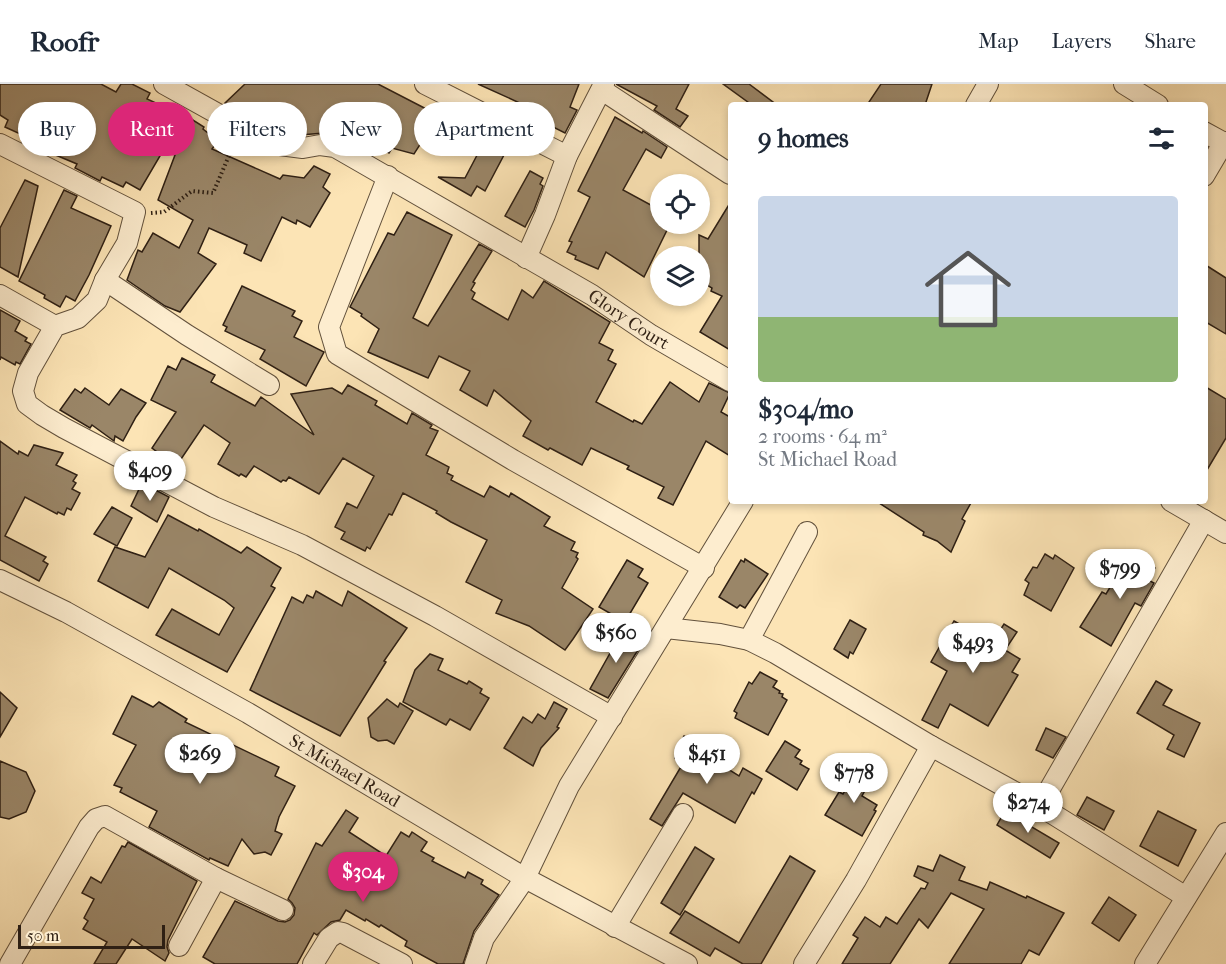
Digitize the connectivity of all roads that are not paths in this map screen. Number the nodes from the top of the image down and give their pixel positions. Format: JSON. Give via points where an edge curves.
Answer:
{"nodes":[{"id":1,"x":164,"y":84,"type":"edge"},
{"id":2,"x":425,"y":84,"type":"edge"},
{"id":3,"x":988,"y":84,"type":"edge"},
{"id":4,"x":1124,"y":84,"type":"edge"},
{"id":5,"x":603,"y":87,"type":"edge"},
{"id":6,"x":978,"y":102,"type":"edge"},
{"id":7,"x":1153,"y":102,"type":"edge"},
{"id":8,"x":1208,"y":134,"type":"edge"},
{"id":9,"x":1225,"y":143,"type":"edge"},
{"id":10,"x":0,"y":144,"type":"edge"},
{"id":11,"x":567,"y":156,"type":"junction"},
{"id":12,"x":1208,"y":170,"type":"edge"},
{"id":13,"x":728,"y":173,"type":"edge"},
{"id":14,"x":388,"y":176,"type":"junction"},
{"id":15,"x":526,"y":258,"type":"junction"},
{"id":16,"x":105,"y":280,"type":"junction"},
{"id":17,"x":0,"y":295,"type":"edge"},
{"id":18,"x":55,"y":326,"type":"junction"},
{"id":19,"x":728,"y":380,"type":"edge"},
{"id":20,"x":269,"y":385,"type":"dead end"},
{"id":21,"x":741,"y":504,"type":"edge"},
{"id":22,"x":1176,"y":504,"type":"edge"},
{"id":23,"x":1204,"y":520,"type":"junction"},
{"id":24,"x":807,"y":532,"type":"dead end"},
{"id":25,"x":1226,"y":533,"type":"edge"},
{"id":26,"x":704,"y":568,"type":"junction"},
{"id":27,"x":0,"y":581,"type":"edge"},
{"id":28,"x":666,"y":628,"type":"junction"},
{"id":29,"x":748,"y":640,"type":"junction"},
{"id":30,"x":612,"y":717,"type":"junction"},
{"id":31,"x":931,"y":746,"type":"junction"},
{"id":32,"x":1040,"y":806,"type":"junction"},
{"id":33,"x":683,"y":814,"type":"dead end"},
{"id":34,"x":1226,"y":832,"type":"edge"},
{"id":35,"x":216,"y":878,"type":"junction"},
{"id":36,"x":525,"y":878,"type":"junction"},
{"id":37,"x":1186,"y":897,"type":"junction"},
{"id":38,"x":283,"y":910,"type":"dead end"},
{"id":39,"x":615,"y":927,"type":"junction"},
{"id":40,"x":179,"y":946,"type":"dead end"},
{"id":41,"x":10,"y":964,"type":"edge"},
{"id":42,"x":313,"y":964,"type":"edge"},
{"id":43,"x":402,"y":964,"type":"edge"},
{"id":44,"x":475,"y":964,"type":"edge"},
{"id":45,"x":687,"y":964,"type":"edge"},
{"id":46,"x":804,"y":964,"type":"edge"},
{"id":47,"x":1145,"y":964,"type":"edge"}],
"edges":[{"from":1,"to":14,"type":"street","name":"Glory Court","via":[[272,144],[335,147]]},
{"from":2,"to":11,"type":"street"},
{"from":3,"to":6,"type":"street"},
{"from":4,"to":7,"type":"street"},
{"from":5,"to":11,"type":"street"},
{"from":5,"to":13,"type":"street"},
{"from":8,"to":9,"type":"street"},
{"from":9,"to":12,"type":"street"},
{"from":10,"to":16,"type":"street","via":[[135,212],[127,243]]},
{"from":11,"to":15,"type":"street"},
{"from":14,"to":15,"type":"street","name":"Glory Court"},
{"from":14,"to":26,"type":"street","via":[[329,327],[337,354]]},
{"from":15,"to":19,"type":"street","name":"Glory Court"},
{"from":16,"to":18,"type":"street","via":[[97,300],[78,318]]},
{"from":16,"to":20,"type":"street"},
{"from":17,"to":18,"type":"street"},
{"from":18,"to":30,"type":"street","via":[[28,373],[23,391],[27,404],[42,415],[214,507],[302,545]]},
{"from":21,"to":26,"type":"street"},
{"from":22,"to":23,"type":"street"},
{"from":23,"to":25,"type":"street"},
{"from":23,"to":32,"type":"street"},
{"from":24,"to":29,"type":"street"},
{"from":26,"to":28,"type":"street"},
{"from":27,"to":36,"type":"street","name":"St Michael Road","via":[[66,612],[248,713]]},
{"from":28,"to":29,"type":"street"},
{"from":28,"to":30,"type":"street"},
{"from":29,"to":31,"type":"street"},
{"from":30,"to":36,"type":"street","via":[[569,786]]},
{"from":31,"to":32,"type":"street"},
{"from":31,"to":46,"type":"street"},
{"from":32,"to":37,"type":"street"},
{"from":33,"to":39,"type":"street"},
{"from":34,"to":37,"type":"street"},
{"from":35,"to":38,"type":"street"},
{"from":35,"to":40,"type":"street"},
{"from":35,"to":41,"type":"street","via":[[105,816],[96,819]]},
{"from":36,"to":39,"type":"street","name":"St Michael Road"},
{"from":36,"to":44,"type":"street","via":[[484,938]]},
{"from":37,"to":47,"type":"street"},
{"from":39,"to":45,"type":"street","name":"St Michael Road"},
{"from":42,"to":43,"type":"street","via":[[338,932]]}]}
